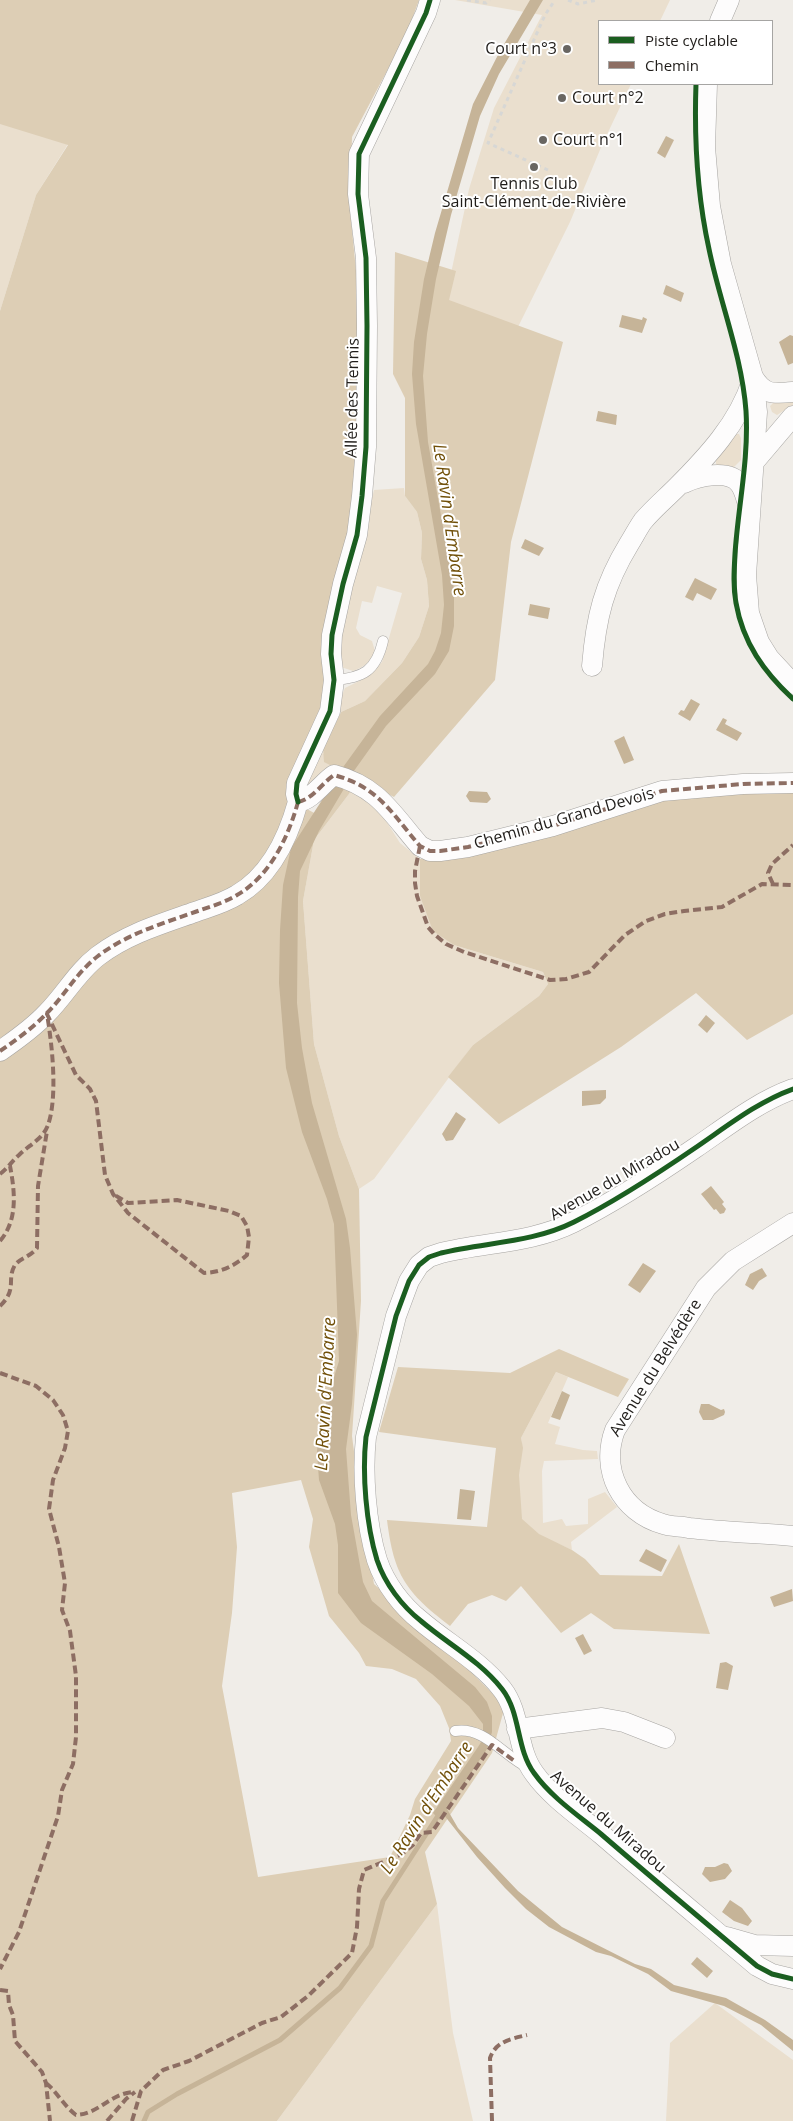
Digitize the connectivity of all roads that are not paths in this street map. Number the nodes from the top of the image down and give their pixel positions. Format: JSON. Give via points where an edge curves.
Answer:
{"nodes":[{"id":1,"x":430,"y":0,"type":"edge"},
{"id":2,"x":729,"y":0,"type":"edge"},
{"id":3,"x":720,"y":20,"type":"edge"},
{"id":4,"x":707,"y":85,"type":"edge"},
{"id":5,"x":753,"y":377,"type":"junction"},
{"id":6,"x":793,"y":392,"type":"edge"},
{"id":7,"x":757,"y":412,"type":"junction"},
{"id":8,"x":793,"y":416,"type":"edge"},
{"id":9,"x":756,"y":439,"type":"junction"},
{"id":10,"x":716,"y":442,"type":"junction"},
{"id":11,"x":754,"y":461,"type":"junction"},
{"id":12,"x":730,"y":478,"type":"junction"},
{"id":13,"x":678,"y":486,"type":"junction"},
{"id":14,"x":750,"y":511,"type":"junction"},
{"id":15,"x":383,"y":641,"type":"dead end"},
{"id":16,"x":592,"y":666,"type":"dead end"},
{"id":17,"x":334,"y":680,"type":"junction"},
{"id":18,"x":793,"y":684,"type":"edge"},
{"id":19,"x":793,"y":783,"type":"edge"},
{"id":20,"x":298,"y":802,"type":"junction"},
{"id":21,"x":0,"y":1051,"type":"edge"},
{"id":22,"x":793,"y":1089,"type":"edge"},
{"id":23,"x":793,"y":1224,"type":"edge"},
{"id":24,"x":793,"y":1536,"type":"edge"},
{"id":25,"x":517,"y":1729,"type":"junction"},
{"id":26,"x":455,"y":1731,"type":"dead end"},
{"id":27,"x":664,"y":1738,"type":"dead end"},
{"id":28,"x":530,"y":1768,"type":"junction"},
{"id":29,"x":720,"y":1934,"type":"junction"},
{"id":30,"x":793,"y":1946,"type":"edge"},
{"id":31,"x":793,"y":1979,"type":"edge"}],
"edges":[{"from":1,"to":17,"type":"street","name":"Allée des Tennis","via":[[359,154],[358,194],[366,258],[366,446],[357,535],[332,635]]},
{"from":2,"to":3,"type":"street"},
{"from":4,"to":5,"type":"street","via":[[705,162],[712,216],[723,271]]},
{"from":5,"to":6,"type":"street","via":[[765,391]]},
{"from":5,"to":7,"type":"street"},
{"from":5,"to":10,"type":"street","via":[[738,413]]},
{"from":7,"to":8,"type":"street","via":[[763,425],[770,429]]},
{"from":7,"to":9,"type":"street"},
{"from":8,"to":11,"type":"street"},
{"from":9,"to":10,"type":"street","via":[[748,429],[737,427]]},
{"from":9,"to":11,"type":"street"},
{"from":10,"to":13,"type":"street"},
{"from":11,"to":12,"type":"street","via":[[743,475]]},
{"from":11,"to":14,"type":"street"},
{"from":12,"to":13,"type":"street","via":[[707,475]]},
{"from":12,"to":14,"type":"street","via":[[740,484]]},
{"from":13,"to":16,"type":"street","via":[[643,521],[613,572],[600,609]]},
{"from":14,"to":18,"type":"street","via":[[746,575],[749,613],[759,642]]},
{"from":15,"to":17,"type":"lane","via":[[379,656],[368,670],[357,677]]},
{"from":17,"to":20,"type":"street","name":"Allée des Tennis","via":[[327,720],[298,783]]},
{"from":19,"to":20,"type":"street","name":"Chemin du Grand Devois","via":[[662,791],[553,826],[440,851],[420,846],[380,798],[344,778],[334,775],[310,797]]},
{"from":20,"to":21,"type":"street","via":[[287,836],[262,875],[251,885],[224,902],[118,942],[81,972],[47,1014]]},
{"from":22,"to":25,"type":"street","name":"Avenue du Miradou","via":[[753,1108],[574,1222],[522,1240],[429,1257],[419,1265],[409,1281],[396,1316],[364,1454],[370,1524],[378,1560],[394,1592],[412,1613],[474,1661],[504,1691]]},
{"from":23,"to":24,"type":"street","name":"Avenue du Belvédère","via":[[733,1261],[706,1288],[616,1430],[609,1466],[628,1501],[663,1524]]},
{"from":25,"to":27,"type":"street","via":[[613,1718]]},
{"from":25,"to":28,"type":"street","name":"Avenue du Miradou"},
{"from":26,"to":28,"type":"lane","via":[[463,1729],[487,1738],[516,1762]]},
{"from":28,"to":29,"type":"street","name":"Avenue du Miradou","via":[[549,1790]]},
{"from":29,"to":30,"type":"street","name":"Avenue du Miradou","via":[[755,1945]]},
{"from":29,"to":31,"type":"street","name":"Avenue du Miradou","via":[[764,1971]]}]}
